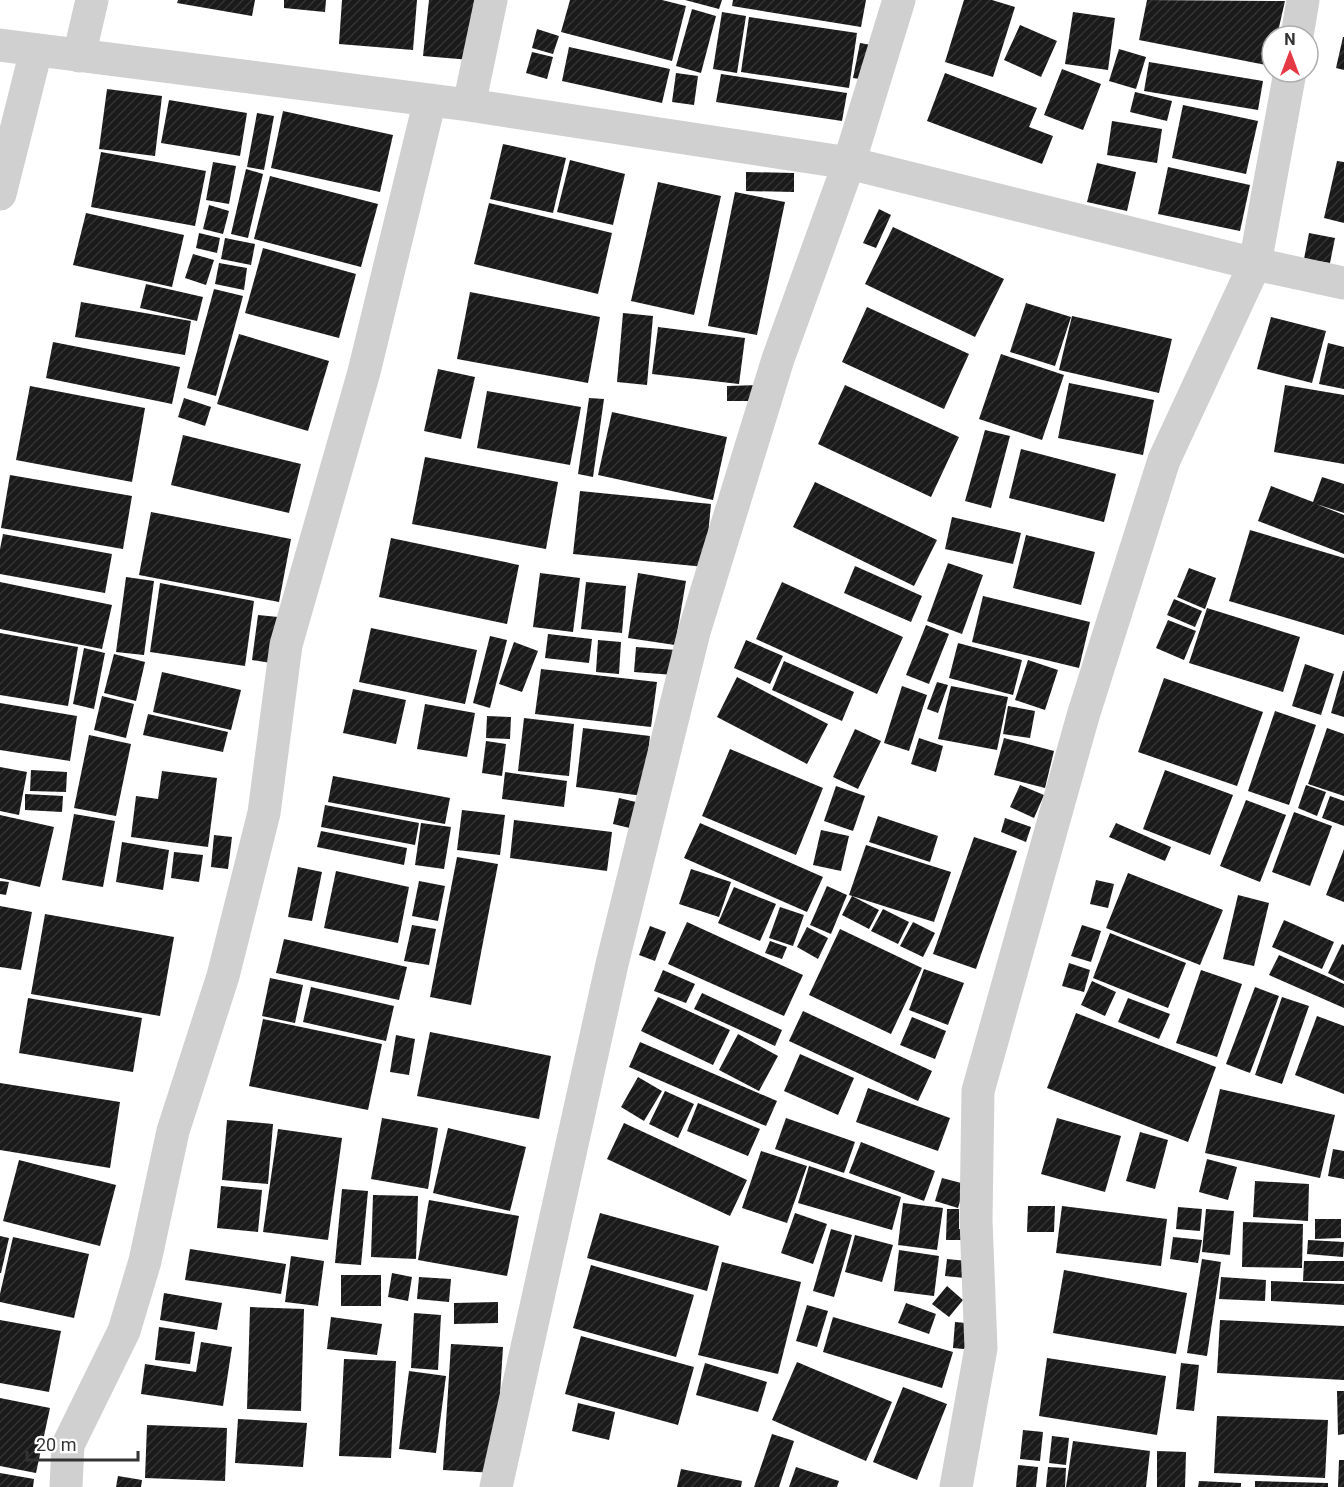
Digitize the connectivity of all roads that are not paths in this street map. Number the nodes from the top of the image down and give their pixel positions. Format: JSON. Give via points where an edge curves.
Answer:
{"nodes":[{"id":1,"x":92,"y":0,"type":"edge"},
{"id":2,"x":491,"y":0,"type":"edge"},
{"id":3,"x":899,"y":0,"type":"edge"},
{"id":4,"x":1304,"y":0,"type":"edge"},
{"id":5,"x":1299,"y":24,"type":"edge"},
{"id":6,"x":0,"y":45,"type":"edge"},
{"id":7,"x":36,"y":51,"type":"junction"},
{"id":8,"x":79,"y":56,"type":"junction"},
{"id":9,"x":1288,"y":84,"type":"edge"},
{"id":10,"x":430,"y":100,"type":"junction"},
{"id":11,"x":469,"y":105,"type":"junction"},
{"id":12,"x":849,"y":163,"type":"junction"},
{"id":13,"x":0,"y":194,"type":"edge"},
{"id":14,"x":1255,"y":264,"type":"junction"},
{"id":15,"x":1344,"y":283,"type":"edge"},
{"id":16,"x":66,"y":1487,"type":"edge"},
{"id":17,"x":496,"y":1487,"type":"edge"},
{"id":18,"x":956,"y":1487,"type":"edge"}],
"edges":[{"from":1,"to":8,"type":"street"},
{"from":2,"to":11,"type":"street"},
{"from":3,"to":12,"type":"street"},
{"from":4,"to":5,"type":"street"},
{"from":6,"to":7,"type":"street"},
{"from":7,"to":8,"type":"street"},
{"from":7,"to":13,"type":"street"},
{"from":8,"to":10,"type":"street"},
{"from":9,"to":14,"type":"street"},
{"from":10,"to":11,"type":"street"},
{"from":10,"to":16,"type":"street","via":[[364,372],[286,645],[264,813],[223,976],[173,1131],[145,1261],[124,1331],[68,1445]]},
{"from":11,"to":12,"type":"street"},
{"from":12,"to":14,"type":"street"},
{"from":12,"to":17,"type":"street","via":[[778,359],[694,632],[612,964]]},
{"from":14,"to":15,"type":"street"},
{"from":14,"to":18,"type":"street","via":[[1164,460],[1083,716],[978,1091],[976,1220],[981,1348]]}]}
